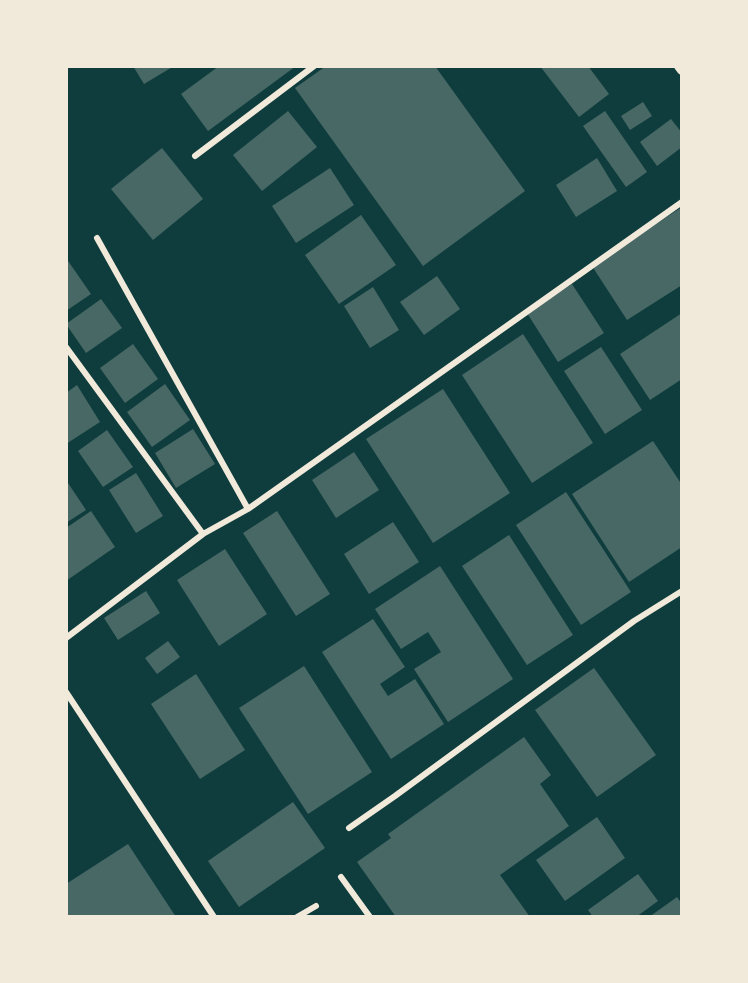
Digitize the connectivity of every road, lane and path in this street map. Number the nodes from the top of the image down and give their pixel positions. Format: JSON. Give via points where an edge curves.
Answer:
{"nodes":[{"id":1,"x":314,"y":66,"type":"edge"},
{"id":2,"x":679,"y":66,"type":"edge"},
{"id":3,"x":682,"y":70,"type":"edge"},
{"id":4,"x":195,"y":156,"type":"dead end"},
{"id":5,"x":682,"y":202,"type":"edge"},
{"id":6,"x":97,"y":238,"type":"dead end"},
{"id":7,"x":66,"y":346,"type":"edge"},
{"id":8,"x":248,"y":509,"type":"junction"},
{"id":9,"x":203,"y":534,"type":"junction"},
{"id":10,"x":682,"y":591,"type":"edge"},
{"id":11,"x":66,"y":638,"type":"edge"},
{"id":12,"x":66,"y":692,"type":"edge"},
{"id":13,"x":349,"y":828,"type":"dead end"},
{"id":14,"x":341,"y":877,"type":"dead end"},
{"id":15,"x":316,"y":906,"type":"dead end"},
{"id":16,"x":214,"y":917,"type":"edge"},
{"id":17,"x":297,"y":917,"type":"edge"},
{"id":18,"x":370,"y":917,"type":"edge"}],
"edges":[{"from":1,"to":4,"type":"street"},
{"from":2,"to":3,"type":"street"},
{"from":5,"to":8,"type":"street"},
{"from":6,"to":8,"type":"street"},
{"from":7,"to":9,"type":"street"},
{"from":8,"to":9,"type":"street"},
{"from":9,"to":11,"type":"street"},
{"from":10,"to":13,"type":"street","via":[[634,621]]},
{"from":12,"to":16,"type":"street"},
{"from":14,"to":18,"type":"street"},
{"from":15,"to":17,"type":"street"}]}
